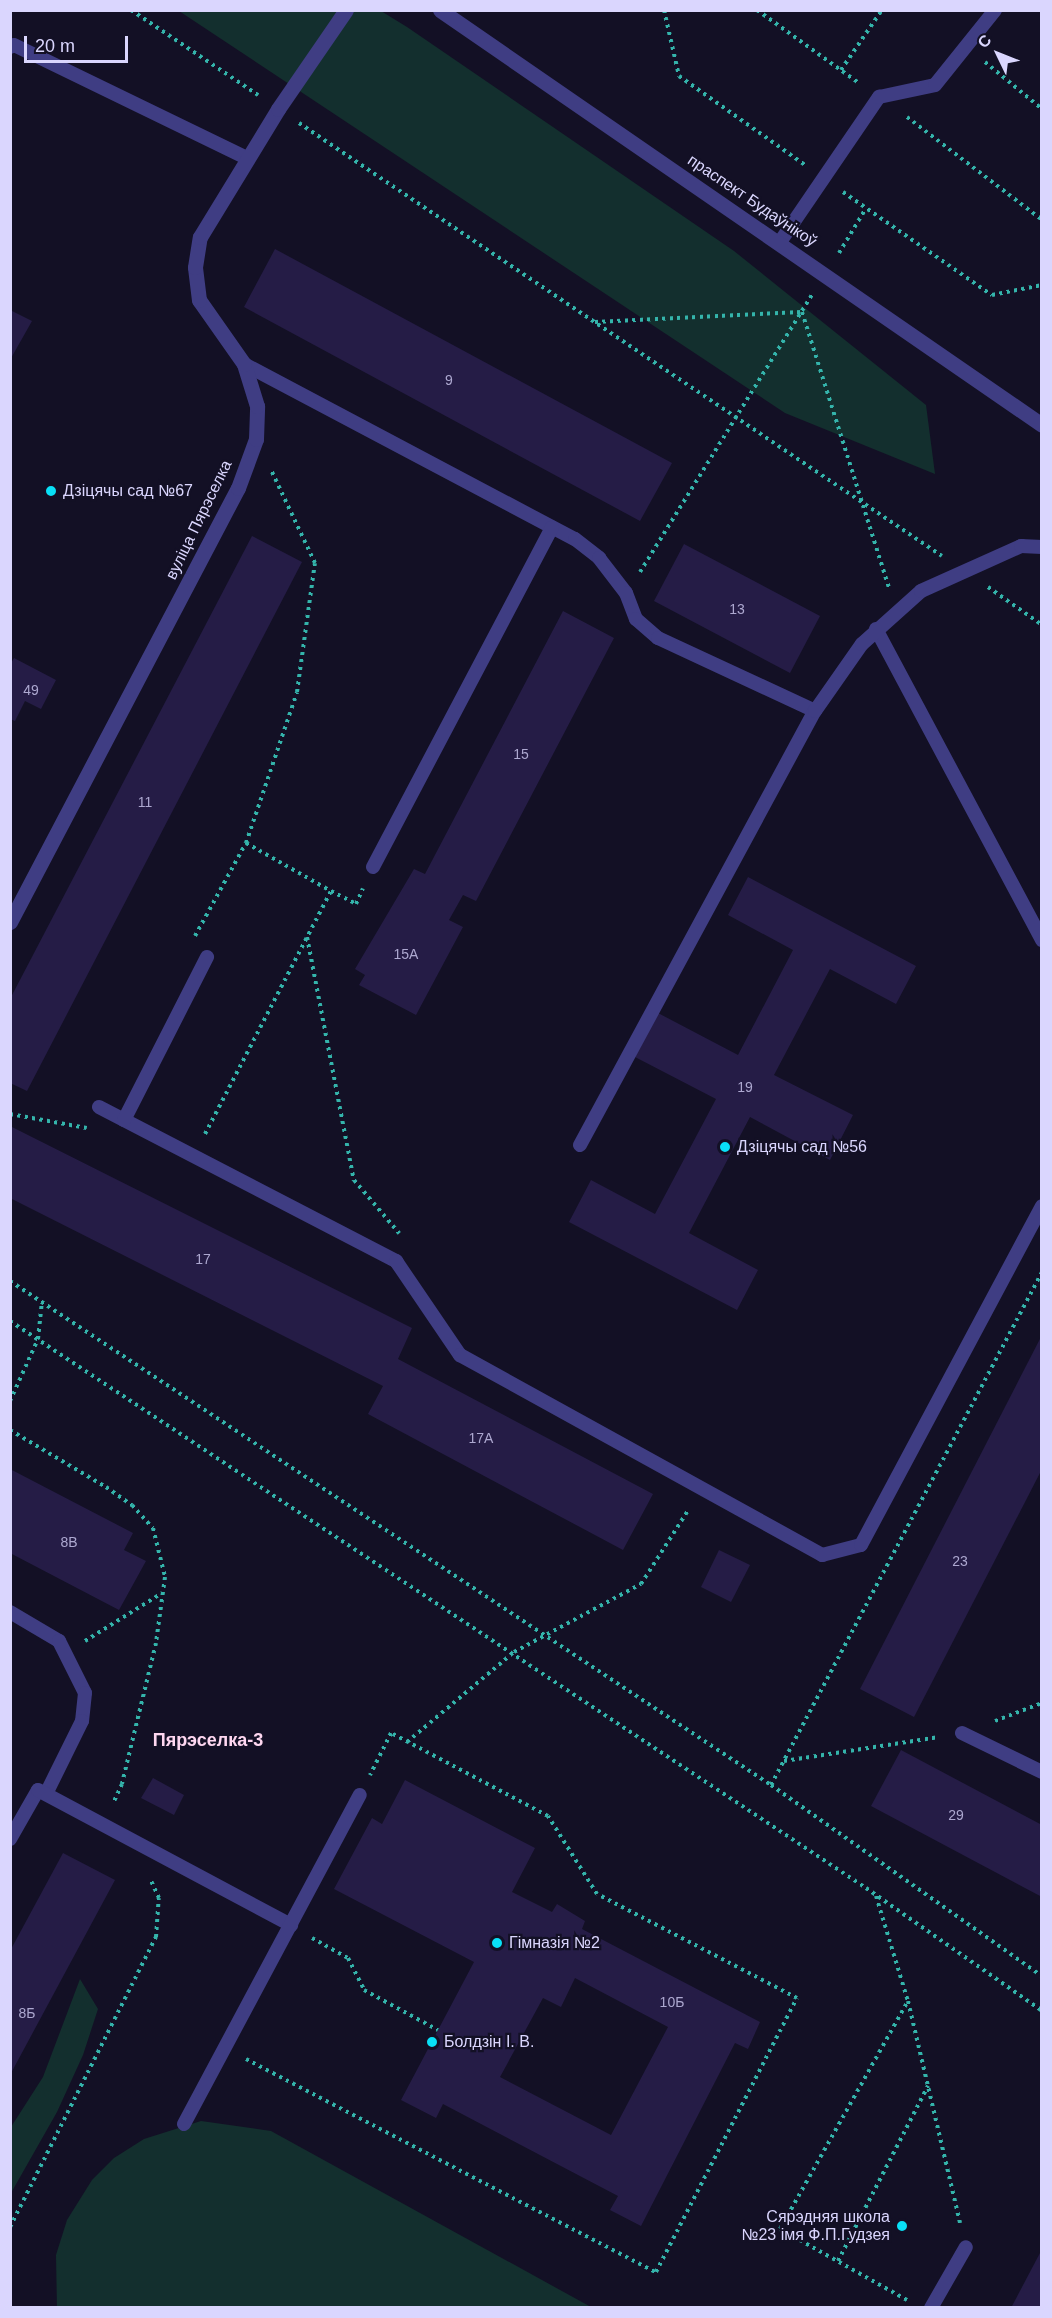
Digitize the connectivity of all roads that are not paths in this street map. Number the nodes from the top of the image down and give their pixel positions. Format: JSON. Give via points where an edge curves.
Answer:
{"nodes":[{"id":1,"x":346,"y":10,"type":"edge"},
{"id":2,"x":440,"y":10,"type":"edge"},
{"id":3,"x":995,"y":10,"type":"edge"},
{"id":4,"x":10,"y":47,"type":"edge"},
{"id":5,"x":247,"y":158,"type":"junction"},
{"id":6,"x":780,"y":242,"type":"junction"},
{"id":7,"x":244,"y":364,"type":"junction"},
{"id":8,"x":1041,"y":425,"type":"edge"},
{"id":9,"x":552,"y":527,"type":"junction"},
{"id":10,"x":1041,"y":547,"type":"edge"},
{"id":11,"x":876,"y":629,"type":"junction"},
{"id":12,"x":815,"y":711,"type":"junction"},
{"id":13,"x":373,"y":867,"type":"road end"},
{"id":14,"x":10,"y":922,"type":"edge"},
{"id":15,"x":1041,"y":940,"type":"edge"},
{"id":16,"x":207,"y":957,"type":"dead end"},
{"id":17,"x":99,"y":1107,"type":"road end"},
{"id":18,"x":124,"y":1120,"type":"junction"},
{"id":19,"x":580,"y":1145,"type":"dead end"},
{"id":20,"x":1041,"y":1206,"type":"edge"},
{"id":21,"x":10,"y":1612,"type":"edge"},
{"id":22,"x":962,"y":1733,"type":"road end"},
{"id":23,"x":1041,"y":1772,"type":"edge"},
{"id":24,"x":46,"y":1794,"type":"junction"},
{"id":25,"x":360,"y":1795,"type":"road end"},
{"id":26,"x":10,"y":1839,"type":"edge"},
{"id":27,"x":291,"y":1925,"type":"junction"},
{"id":28,"x":184,"y":2124,"type":"dead end"},
{"id":29,"x":966,"y":2247,"type":"road end"},
{"id":30,"x":931,"y":2307,"type":"edge"}],
"edges":[{"from":1,"to":5,"type":"street","name":"вуліца Пярэселка"},
{"from":2,"to":6,"type":"street","name":"праспект Будаўнікоў"},
{"from":3,"to":6,"type":"lane","via":[[935,86],[879,97]]},
{"from":4,"to":5,"type":"lane","via":[[14,45]]},
{"from":5,"to":7,"type":"street","name":"вуліца Пярэселка","via":[[200,237],[195,267],[199,300]]},
{"from":6,"to":8,"type":"street","name":"праспект Будаўнікоў"},
{"from":7,"to":9,"type":"lane"},
{"from":7,"to":14,"type":"street","name":"вуліца Пярэселка","via":[[257,406],[256,438],[238,488]]},
{"from":9,"to":12,"type":"lane","via":[[599,558],[626,593],[636,619],[658,638]]},
{"from":9,"to":13,"type":"lane"},
{"from":10,"to":11,"type":"lane","via":[[1021,546],[921,591]]},
{"from":11,"to":12,"type":"lane"},
{"from":11,"to":15,"type":"lane"},
{"from":12,"to":19,"type":"lane"},
{"from":16,"to":18,"type":"lane"},
{"from":17,"to":18,"type":"lane"},
{"from":18,"to":20,"type":"lane","via":[[396,1262],[460,1355],[822,1555],[861,1545]]},
{"from":21,"to":24,"type":"lane","via":[[59,1641],[85,1693],[82,1721]]},
{"from":22,"to":23,"type":"lane"},
{"from":24,"to":26,"type":"lane","via":[[38,1790]]},
{"from":24,"to":27,"type":"lane"},
{"from":25,"to":27,"type":"lane"},
{"from":27,"to":28,"type":"lane"},
{"from":29,"to":30,"type":"lane"}]}
